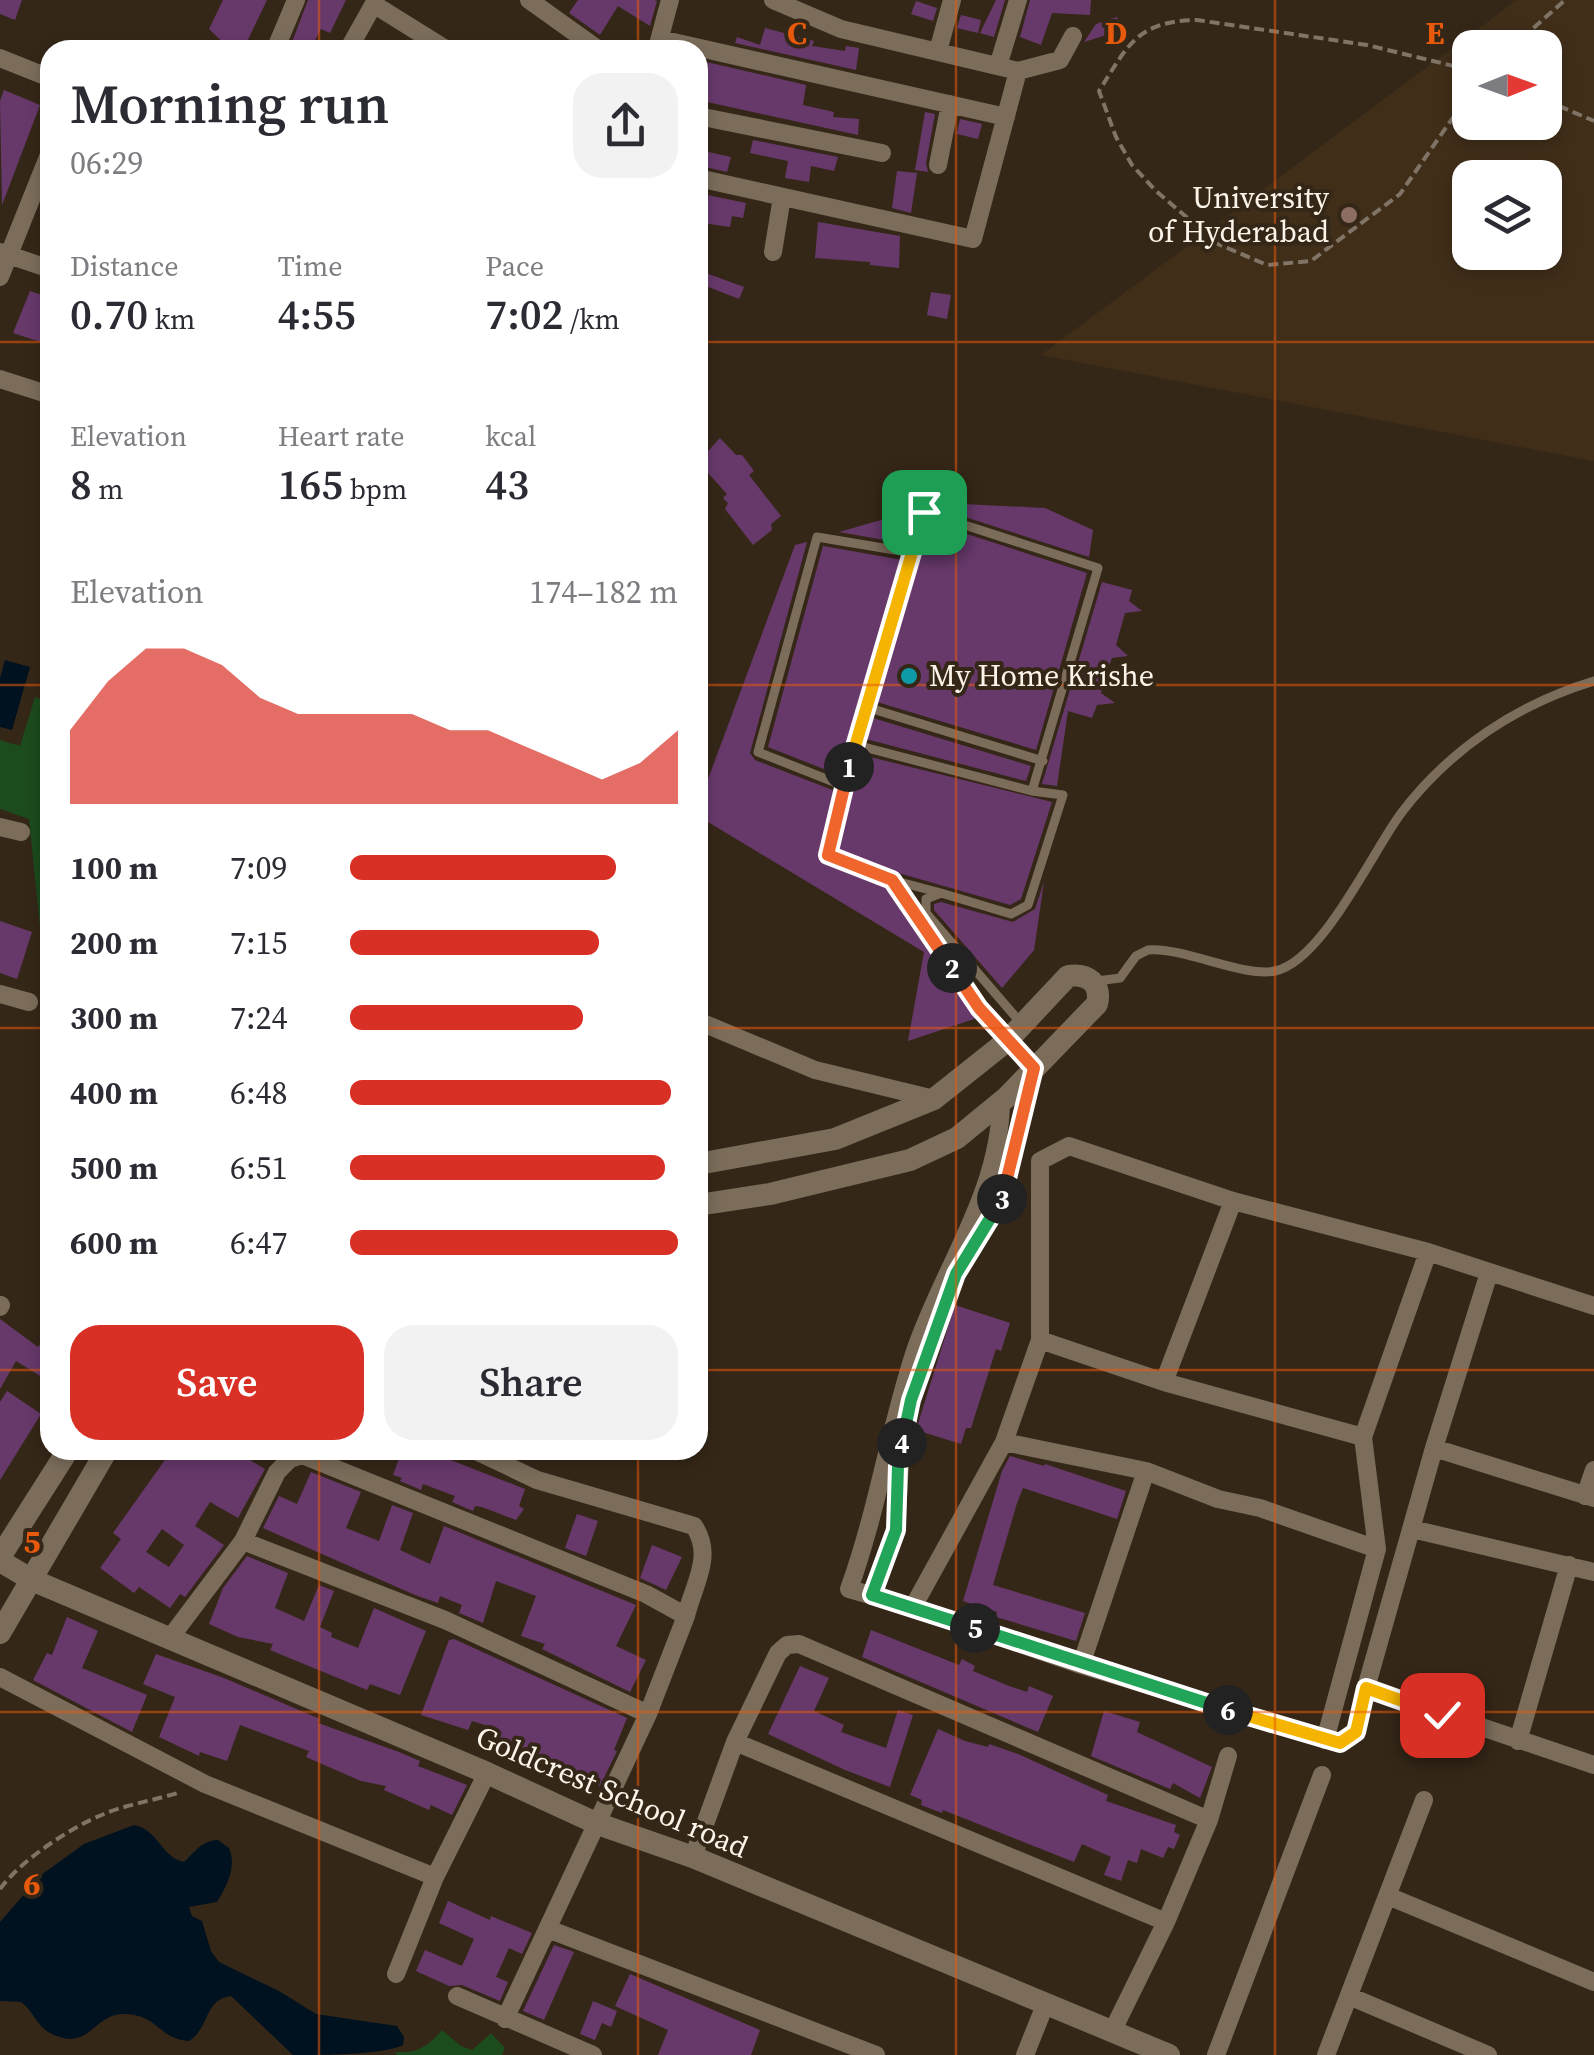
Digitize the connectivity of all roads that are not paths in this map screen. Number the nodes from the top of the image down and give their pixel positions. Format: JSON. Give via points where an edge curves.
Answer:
{"nodes":[{"id":1,"x":296,"y":0,"type":"edge"},
{"id":2,"x":529,"y":0,"type":"edge"},
{"id":3,"x":670,"y":0,"type":"edge"},
{"id":4,"x":773,"y":0,"type":"edge"},
{"id":5,"x":952,"y":0,"type":"edge"},
{"id":6,"x":1018,"y":0,"type":"edge"},
{"id":7,"x":376,"y":3,"type":"edge"},
{"id":8,"x":1073,"y":36,"type":"dead end"},
{"id":9,"x":279,"y":40,"type":"edge"},
{"id":10,"x":355,"y":40,"type":"edge"},
{"id":11,"x":432,"y":40,"type":"edge"},
{"id":12,"x":585,"y":40,"type":"edge"},
{"id":13,"x":659,"y":40,"type":"edge"},
{"id":14,"x":938,"y":51,"type":"junction"},
{"id":15,"x":708,"y":54,"type":"edge"},
{"id":16,"x":0,"y":58,"type":"edge"},
{"id":17,"x":998,"y":66,"type":"junction"},
{"id":18,"x":1018,"y":71,"type":"junction"},
{"id":19,"x":40,"y":74,"type":"edge"},
{"id":20,"x":950,"y":104,"type":"junction"},
{"id":21,"x":1006,"y":116,"type":"junction"},
{"id":22,"x":708,"y":118,"type":"edge"},
{"id":23,"x":882,"y":153,"type":"dead end"},
{"id":24,"x":938,"y":165,"type":"dead end"},
{"id":25,"x":40,"y":174,"type":"edge"},
{"id":26,"x":708,"y":180,"type":"edge"},
{"id":27,"x":782,"y":197,"type":"junction"},
{"id":28,"x":773,"y":252,"type":"dead end"},
{"id":29,"x":4,"y":253,"type":"edge"},
{"id":30,"x":40,"y":266,"type":"edge"},
{"id":31,"x":0,"y":276,"type":"edge"},
{"id":32,"x":0,"y":379,"type":"edge"},
{"id":33,"x":40,"y":392,"type":"edge"},
{"id":34,"x":912,"y":553,"type":"junction"},
{"id":35,"x":1594,"y":680,"type":"edge"},
{"id":36,"x":866,"y":707,"type":"junction"},
{"id":37,"x":856,"y":746,"type":"junction"},
{"id":38,"x":1043,"y":761,"type":"junction"},
{"id":39,"x":844,"y":786,"type":"junction"},
{"id":40,"x":1032,"y":792,"type":"junction"},
{"id":41,"x":0,"y":826,"type":"edge"},
{"id":42,"x":20,"y":832,"type":"dead end"},
{"id":43,"x":892,"y":880,"type":"junction"},
{"id":44,"x":940,"y":894,"type":"junction"},
{"id":45,"x":1094,"y":981,"type":"junction"},
{"id":46,"x":0,"y":994,"type":"edge"},
{"id":47,"x":28,"y":1002,"type":"dead end"},
{"id":48,"x":708,"y":1024,"type":"edge"},
{"id":49,"x":1014,"y":1032,"type":"junction"},
{"id":50,"x":1034,"y":1068,"type":"junction"},
{"id":51,"x":934,"y":1099,"type":"junction"},
{"id":52,"x":1001,"y":1102,"type":"junction"},
{"id":53,"x":708,"y":1162,"type":"edge"},
{"id":54,"x":1233,"y":1201,"type":"junction"},
{"id":55,"x":708,"y":1203,"type":"edge"},
{"id":56,"x":1428,"y":1252,"type":"junction"},
{"id":57,"x":1489,"y":1273,"type":"junction"},
{"id":58,"x":1594,"y":1306,"type":"edge"},
{"id":59,"x":1040,"y":1340,"type":"junction"},
{"id":60,"x":1164,"y":1382,"type":"junction"},
{"id":61,"x":1363,"y":1437,"type":"junction"},
{"id":62,"x":1004,"y":1442,"type":"junction"},
{"id":63,"x":1434,"y":1448,"type":"junction"},
{"id":64,"x":62,"y":1460,"type":"edge"},
{"id":65,"x":101,"y":1460,"type":"edge"},
{"id":66,"x":288,"y":1460,"type":"edge"},
{"id":67,"x":314,"y":1460,"type":"edge"},
{"id":68,"x":495,"y":1460,"type":"edge"},
{"id":69,"x":1594,"y":1470,"type":"edge"},
{"id":70,"x":1146,"y":1471,"type":"junction"},
{"id":71,"x":1590,"y":1497,"type":"edge"},
{"id":72,"x":1412,"y":1529,"type":"junction"},
{"id":73,"x":243,"y":1541,"type":"junction"},
{"id":74,"x":1377,"y":1549,"type":"junction"},
{"id":75,"x":0,"y":1559,"type":"edge"},
{"id":76,"x":1570,"y":1565,"type":"junction"},
{"id":77,"x":1594,"y":1572,"type":"edge"},
{"id":78,"x":32,"y":1580,"type":"junction"},
{"id":79,"x":872,"y":1595,"type":"junction"},
{"id":80,"x":913,"y":1607,"type":"junction"},
{"id":81,"x":686,"y":1616,"type":"junction"},
{"id":82,"x":0,"y":1633,"type":"edge"},
{"id":83,"x":170,"y":1638,"type":"junction"},
{"id":84,"x":1081,"y":1665,"type":"junction"},
{"id":85,"x":0,"y":1677,"type":"edge"},
{"id":86,"x":1366,"y":1688,"type":"junction"},
{"id":87,"x":648,"y":1714,"type":"junction"},
{"id":88,"x":1325,"y":1740,"type":"junction"},
{"id":89,"x":735,"y":1742,"type":"junction"},
{"id":90,"x":1518,"y":1742,"type":"junction"},
{"id":91,"x":1228,"y":1756,"type":"dead end"},
{"id":92,"x":1594,"y":1765,"type":"edge"},
{"id":93,"x":487,"y":1773,"type":"junction"},
{"id":94,"x":1322,"y":1775,"type":"dead end"},
{"id":95,"x":1424,"y":1800,"type":"dead end"},
{"id":96,"x":1209,"y":1820,"type":"junction"},
{"id":97,"x":598,"y":1824,"type":"junction"},
{"id":98,"x":693,"y":1857,"type":"junction"},
{"id":99,"x":435,"y":1877,"type":"junction"},
{"id":100,"x":1388,"y":1896,"type":"junction"},
{"id":101,"x":1166,"y":1922,"type":"junction"},
{"id":102,"x":548,"y":1929,"type":"junction"},
{"id":103,"x":396,"y":1974,"type":"dead end"},
{"id":104,"x":1594,"y":1982,"type":"edge"},
{"id":105,"x":457,"y":1996,"type":"dead end"},
{"id":106,"x":1349,"y":1996,"type":"junction"},
{"id":107,"x":1045,"y":2005,"type":"junction"},
{"id":108,"x":505,"y":2019,"type":"junction"},
{"id":109,"x":1112,"y":2032,"type":"junction"},
{"id":110,"x":593,"y":2055,"type":"edge"},
{"id":111,"x":876,"y":2055,"type":"edge"},
{"id":112,"x":1025,"y":2055,"type":"edge"},
{"id":113,"x":1169,"y":2055,"type":"edge"},
{"id":114,"x":1216,"y":2055,"type":"edge"},
{"id":115,"x":1326,"y":2055,"type":"edge"},
{"id":116,"x":1488,"y":2055,"type":"edge"}],
"edges":[{"from":1,"to":9,"type":"street"},
{"from":2,"to":12,"type":"street"},
{"from":3,"to":13,"type":"street"},
{"from":4,"to":14,"type":"street","via":[[840,29]]},
{"from":5,"to":14,"type":"street"},
{"from":6,"to":17,"type":"street"},
{"from":7,"to":10,"type":"street"},
{"from":7,"to":11,"type":"street"},
{"from":8,"to":18,"type":"street","via":[[1060,60]]},
{"from":14,"to":17,"type":"street"},
{"from":15,"to":20,"type":"street"},
{"from":16,"to":19,"type":"street"},
{"from":17,"to":18,"type":"street"},
{"from":18,"to":21,"type":"street"},
{"from":20,"to":21,"type":"street"},
{"from":20,"to":24,"type":"street"},
{"from":21,"to":27,"type":"street","via":[[974,239]]},
{"from":22,"to":23,"type":"street"},
{"from":25,"to":29,"type":"street"},
{"from":26,"to":27,"type":"street"},
{"from":27,"to":28,"type":"street"},
{"from":29,"to":30,"type":"street"},
{"from":29,"to":31,"type":"street"},
{"from":32,"to":33,"type":"street"},
{"from":34,"to":36,"type":"lane"},
{"from":34,"to":38,"type":"lane","via":[[924,512],[1098,568]]},
{"from":34,"to":39,"type":"lane","via":[[818,537],[758,752]]},
{"from":35,"to":45,"type":"lane","via":[[1548,695],[1486,731],[1444,766],[1403,810],[1332,924],[1294,962],[1275,972],[1158,950],[1136,956],[1120,978]]},
{"from":36,"to":37,"type":"lane"},
{"from":36,"to":38,"type":"lane"},
{"from":37,"to":39,"type":"lane"},
{"from":37,"to":40,"type":"lane"},
{"from":38,"to":40,"type":"lane"},
{"from":39,"to":43,"type":"lane","via":[[828,855]]},
{"from":40,"to":44,"type":"lane","via":[[1063,796],[1028,905],[1012,914]]},
{"from":41,"to":42,"type":"street"},
{"from":43,"to":44,"type":"lane"},
{"from":43,"to":49,"type":"lane","via":[[979,1008]]},
{"from":44,"to":49,"type":"lane","via":[[926,899],[926,914]]},
{"from":45,"to":49,"type":"street","via":[[1068,976]]},
{"from":45,"to":50,"type":"street","via":[[1097,1004]]},
{"from":46,"to":47,"type":"street"},
{"from":48,"to":51,"type":"street","via":[[815,1070]]},
{"from":49,"to":50,"type":"lane"},
{"from":49,"to":51,"type":"street"},
{"from":50,"to":52,"type":"street"},
{"from":50,"to":79,"type":"street","via":[[1001,1200],[956,1274],[911,1400],[898,1466],[896,1530]]},
{"from":51,"to":53,"type":"street","via":[[835,1139]]},
{"from":52,"to":55,"type":"street","via":[[957,1138],[910,1160]]},
{"from":52,"to":79,"type":"street","via":[[988,1182],[915,1352],[849,1589]]},
{"from":54,"to":56,"type":"street"},
{"from":54,"to":59,"type":"street","via":[[1069,1146],[1040,1161]]},
{"from":54,"to":60,"type":"street"},
{"from":56,"to":57,"type":"street"},
{"from":56,"to":61,"type":"street"},
{"from":57,"to":58,"type":"street"},
{"from":57,"to":63,"type":"street"},
{"from":59,"to":60,"type":"street"},
{"from":59,"to":62,"type":"street"},
{"from":60,"to":61,"type":"street"},
{"from":61,"to":74,"type":"street"},
{"from":62,"to":70,"type":"street"},
{"from":62,"to":80,"type":"street"},
{"from":63,"to":71,"type":"street"},
{"from":63,"to":72,"type":"street"},
{"from":64,"to":75,"type":"street"},
{"from":65,"to":78,"type":"street"},
{"from":66,"to":73,"type":"street"},
{"from":67,"to":81,"type":"street"},
{"from":68,"to":81,"type":"street","via":[[537,1480],[694,1526],[705,1556]]},
{"from":69,"to":71,"type":"street"},
{"from":70,"to":74,"type":"street"},
{"from":70,"to":84,"type":"street"},
{"from":72,"to":76,"type":"street"},
{"from":72,"to":86,"type":"street"},
{"from":73,"to":83,"type":"street"},
{"from":73,"to":87,"type":"street","via":[[445,1620]]},
{"from":74,"to":88,"type":"street"},
{"from":75,"to":78,"type":"street","name":"Goldcrest School road"},
{"from":76,"to":77,"type":"street"},
{"from":76,"to":90,"type":"street"},
{"from":78,"to":82,"type":"street"},
{"from":78,"to":83,"type":"street","name":"Goldcrest School road"},
{"from":79,"to":80,"type":"street"},
{"from":80,"to":84,"type":"street"},
{"from":81,"to":87,"type":"street"},
{"from":83,"to":93,"type":"street","name":"Goldcrest School road"},
{"from":84,"to":88,"type":"street"},
{"from":85,"to":99,"type":"street","via":[[205,1784]]},
{"from":86,"to":88,"type":"street","via":[[1356,1732],[1340,1743]]},
{"from":86,"to":90,"type":"street"},
{"from":87,"to":97,"type":"street"},
{"from":89,"to":96,"type":"street","via":[[778,1653],[798,1644]]},
{"from":89,"to":98,"type":"street"},
{"from":89,"to":101,"type":"street"},
{"from":90,"to":92,"type":"street"},
{"from":91,"to":96,"type":"street"},
{"from":93,"to":97,"type":"street","name":"Goldcrest School road"},
{"from":93,"to":99,"type":"street"},
{"from":94,"to":114,"type":"street"},
{"from":95,"to":100,"type":"street"},
{"from":96,"to":101,"type":"street"},
{"from":97,"to":98,"type":"street","name":"Goldcrest School road"},
{"from":97,"to":102,"type":"street"},
{"from":98,"to":107,"type":"street","name":"Goldcrest School road"},
{"from":99,"to":103,"type":"street"},
{"from":100,"to":104,"type":"street"},
{"from":100,"to":106,"type":"street"},
{"from":101,"to":109,"type":"street"},
{"from":102,"to":108,"type":"street"},
{"from":102,"to":111,"type":"street"},
{"from":105,"to":108,"type":"street"},
{"from":106,"to":115,"type":"street"},
{"from":106,"to":116,"type":"street"},
{"from":107,"to":109,"type":"street","name":"Goldcrest School road"},
{"from":107,"to":112,"type":"street"},
{"from":108,"to":110,"type":"street"},
{"from":109,"to":113,"type":"street","name":"Goldcrest School road"}]}
